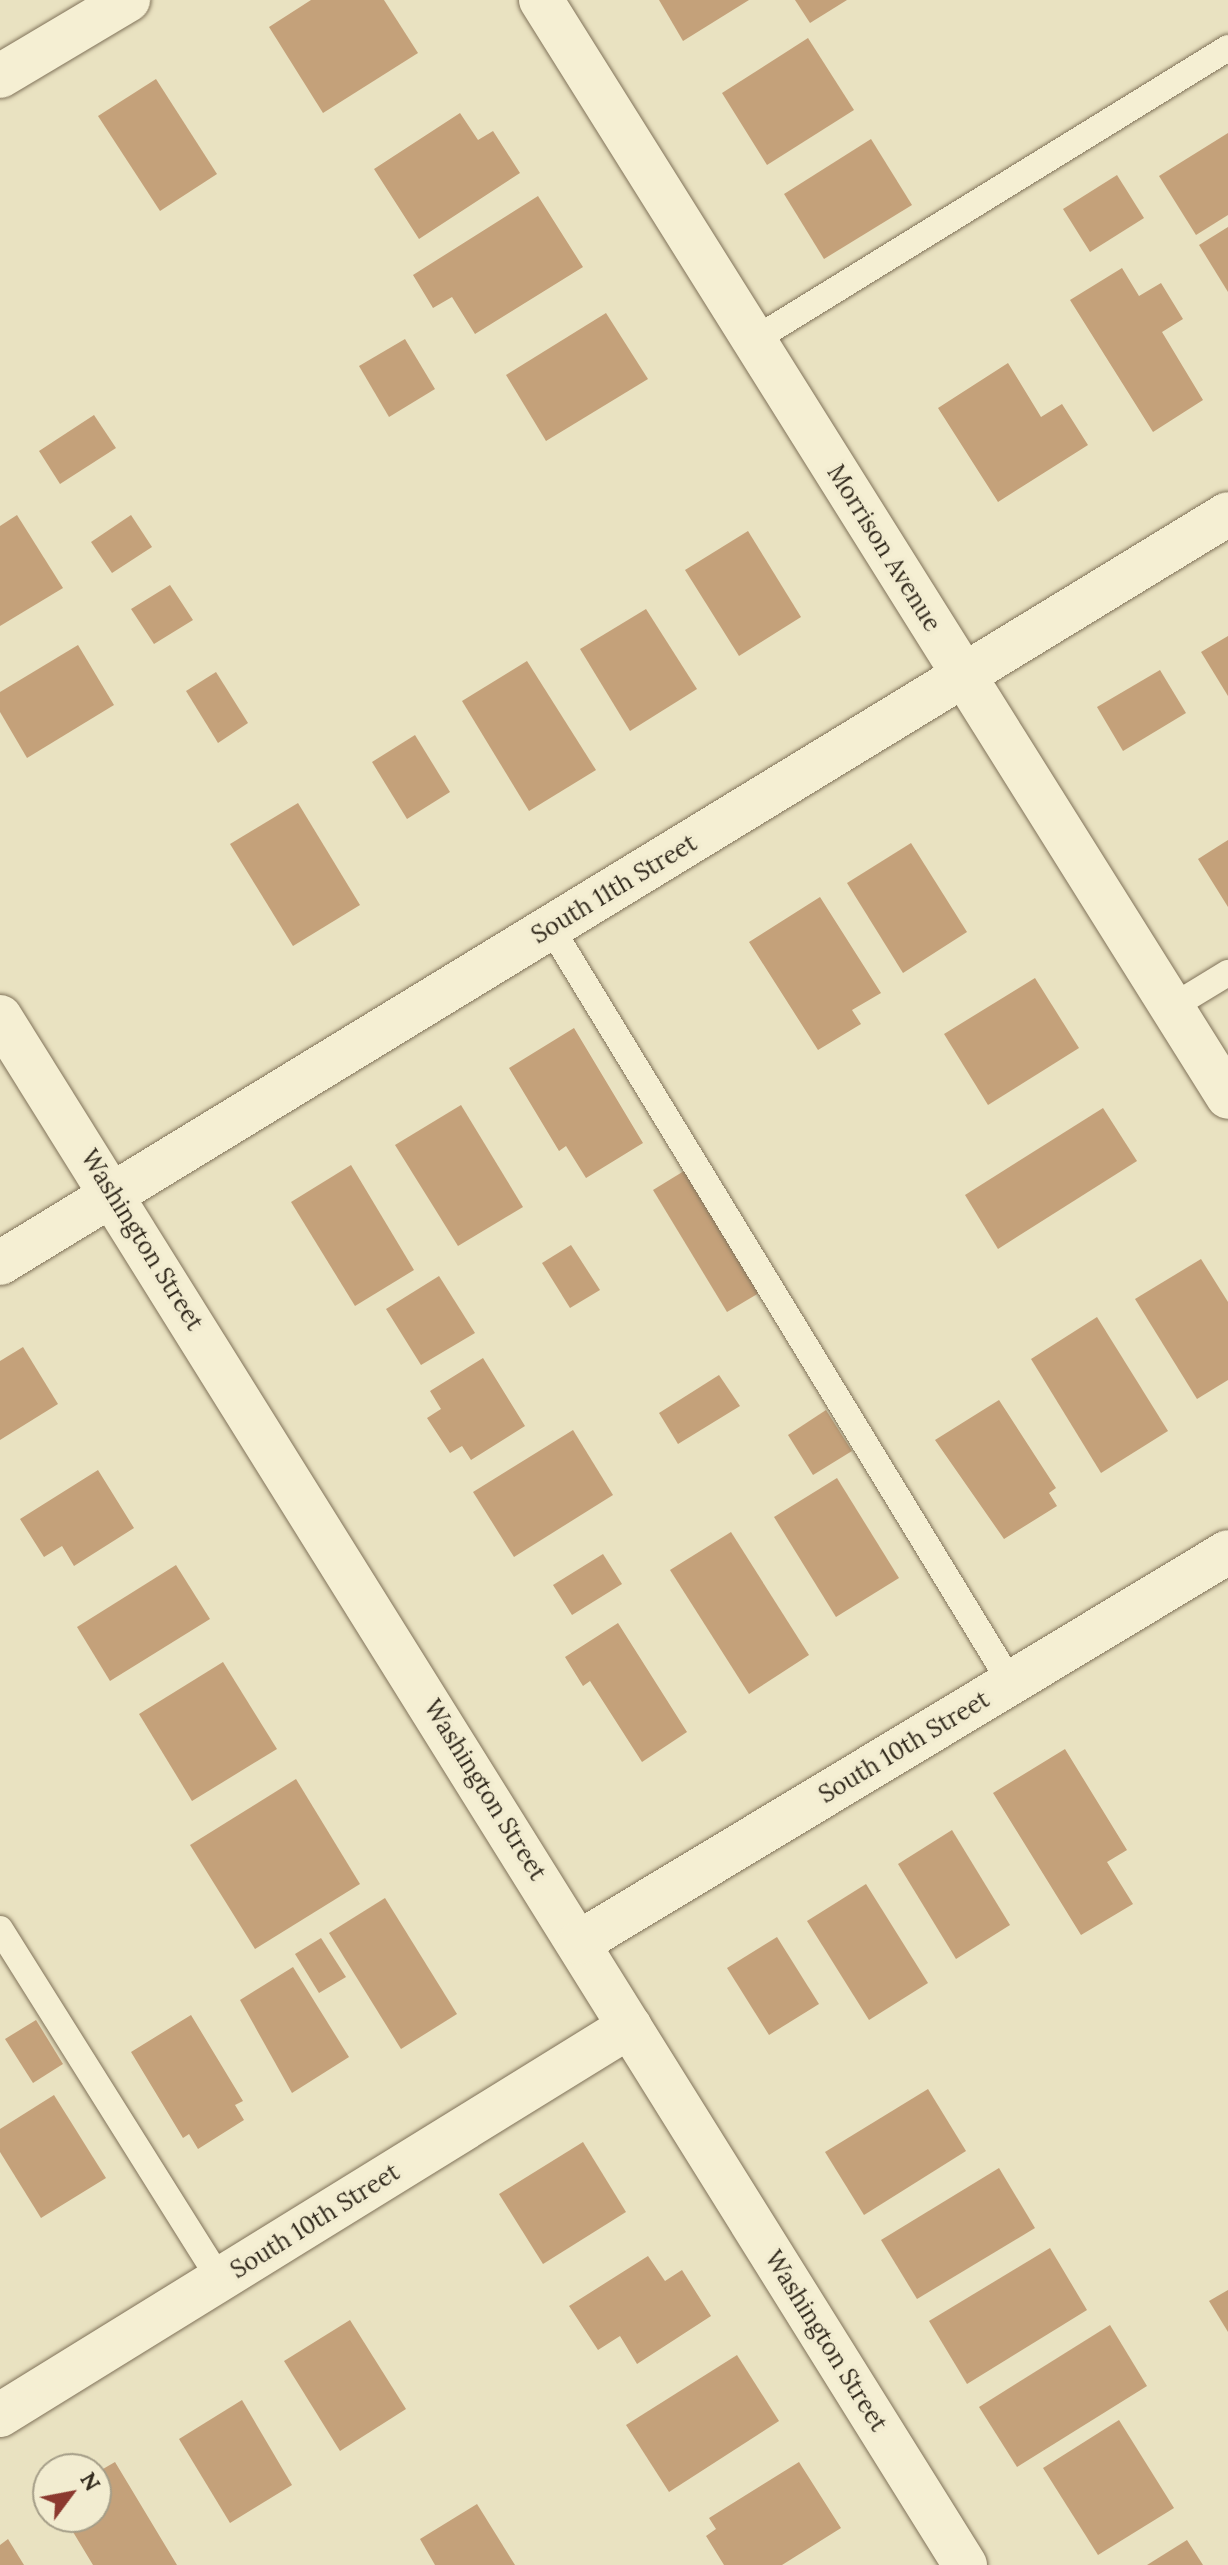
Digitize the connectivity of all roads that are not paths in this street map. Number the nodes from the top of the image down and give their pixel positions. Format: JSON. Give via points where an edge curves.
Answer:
{"nodes":[{"id":1,"x":128,"y":0,"type":"edge"},
{"id":2,"x":541,"y":0,"type":"edge"},
{"id":3,"x":1228,"y":48,"type":"edge"},
{"id":4,"x":0,"y":76,"type":"edge"},
{"id":5,"x":754,"y":340,"type":"junction"},
{"id":6,"x":1228,"y":514,"type":"edge"},
{"id":7,"x":964,"y":676,"type":"junction"},
{"id":8,"x":551,"y":928,"type":"junction"},
{"id":9,"x":1228,"y":973,"type":"edge"},
{"id":10,"x":1172,"y":1007,"type":"junction"},
{"id":11,"x":0,"y":1017,"type":"edge"},
{"id":12,"x":1228,"y":1097,"type":"edge"},
{"id":13,"x":114,"y":1195,"type":"junction"},
{"id":14,"x":0,"y":1263,"type":"edge"},
{"id":15,"x":1228,"y":1552,"type":"edge"},
{"id":16,"x":1011,"y":1683,"type":"junction"},
{"id":17,"x":0,"y":1929,"type":"edge"},
{"id":18,"x":580,"y":1942,"type":"junction"},
{"id":19,"x":630,"y":2026,"type":"junction"},
{"id":20,"x":220,"y":2280,"type":"junction"},
{"id":21,"x":0,"y":2415,"type":"edge"},
{"id":22,"x":965,"y":2565,"type":"edge"}],
"edges":[{"from":1,"to":4,"type":"street"},
{"from":2,"to":5,"type":"street","name":"Morrison Avenue"},
{"from":3,"to":5,"type":"lane"},
{"from":5,"to":7,"type":"street","name":"Morrison Avenue"},
{"from":6,"to":7,"type":"street","name":"South 11th Street"},
{"from":7,"to":8,"type":"street","name":"South 11th Street"},
{"from":7,"to":10,"type":"street","name":"Morrison Avenue"},
{"from":8,"to":13,"type":"street","name":"South 11th Street"},
{"from":8,"to":16,"type":"lane"},
{"from":9,"to":10,"type":"lane"},
{"from":10,"to":12,"type":"street","name":"Morrison Avenue"},
{"from":11,"to":13,"type":"street","name":"Washington Street"},
{"from":13,"to":14,"type":"street","name":"South 11th Street"},
{"from":13,"to":18,"type":"street","name":"Washington Street"},
{"from":15,"to":16,"type":"street","name":"South 10th Street"},
{"from":16,"to":18,"type":"street","name":"South 10th Street"},
{"from":17,"to":20,"type":"lane"},
{"from":18,"to":19,"type":"street","name":"Washington Street"},
{"from":19,"to":20,"type":"street","name":"South 10th Street"},
{"from":19,"to":22,"type":"street","name":"Washington Street"},
{"from":20,"to":21,"type":"street","name":"South 10th Street"}]}
